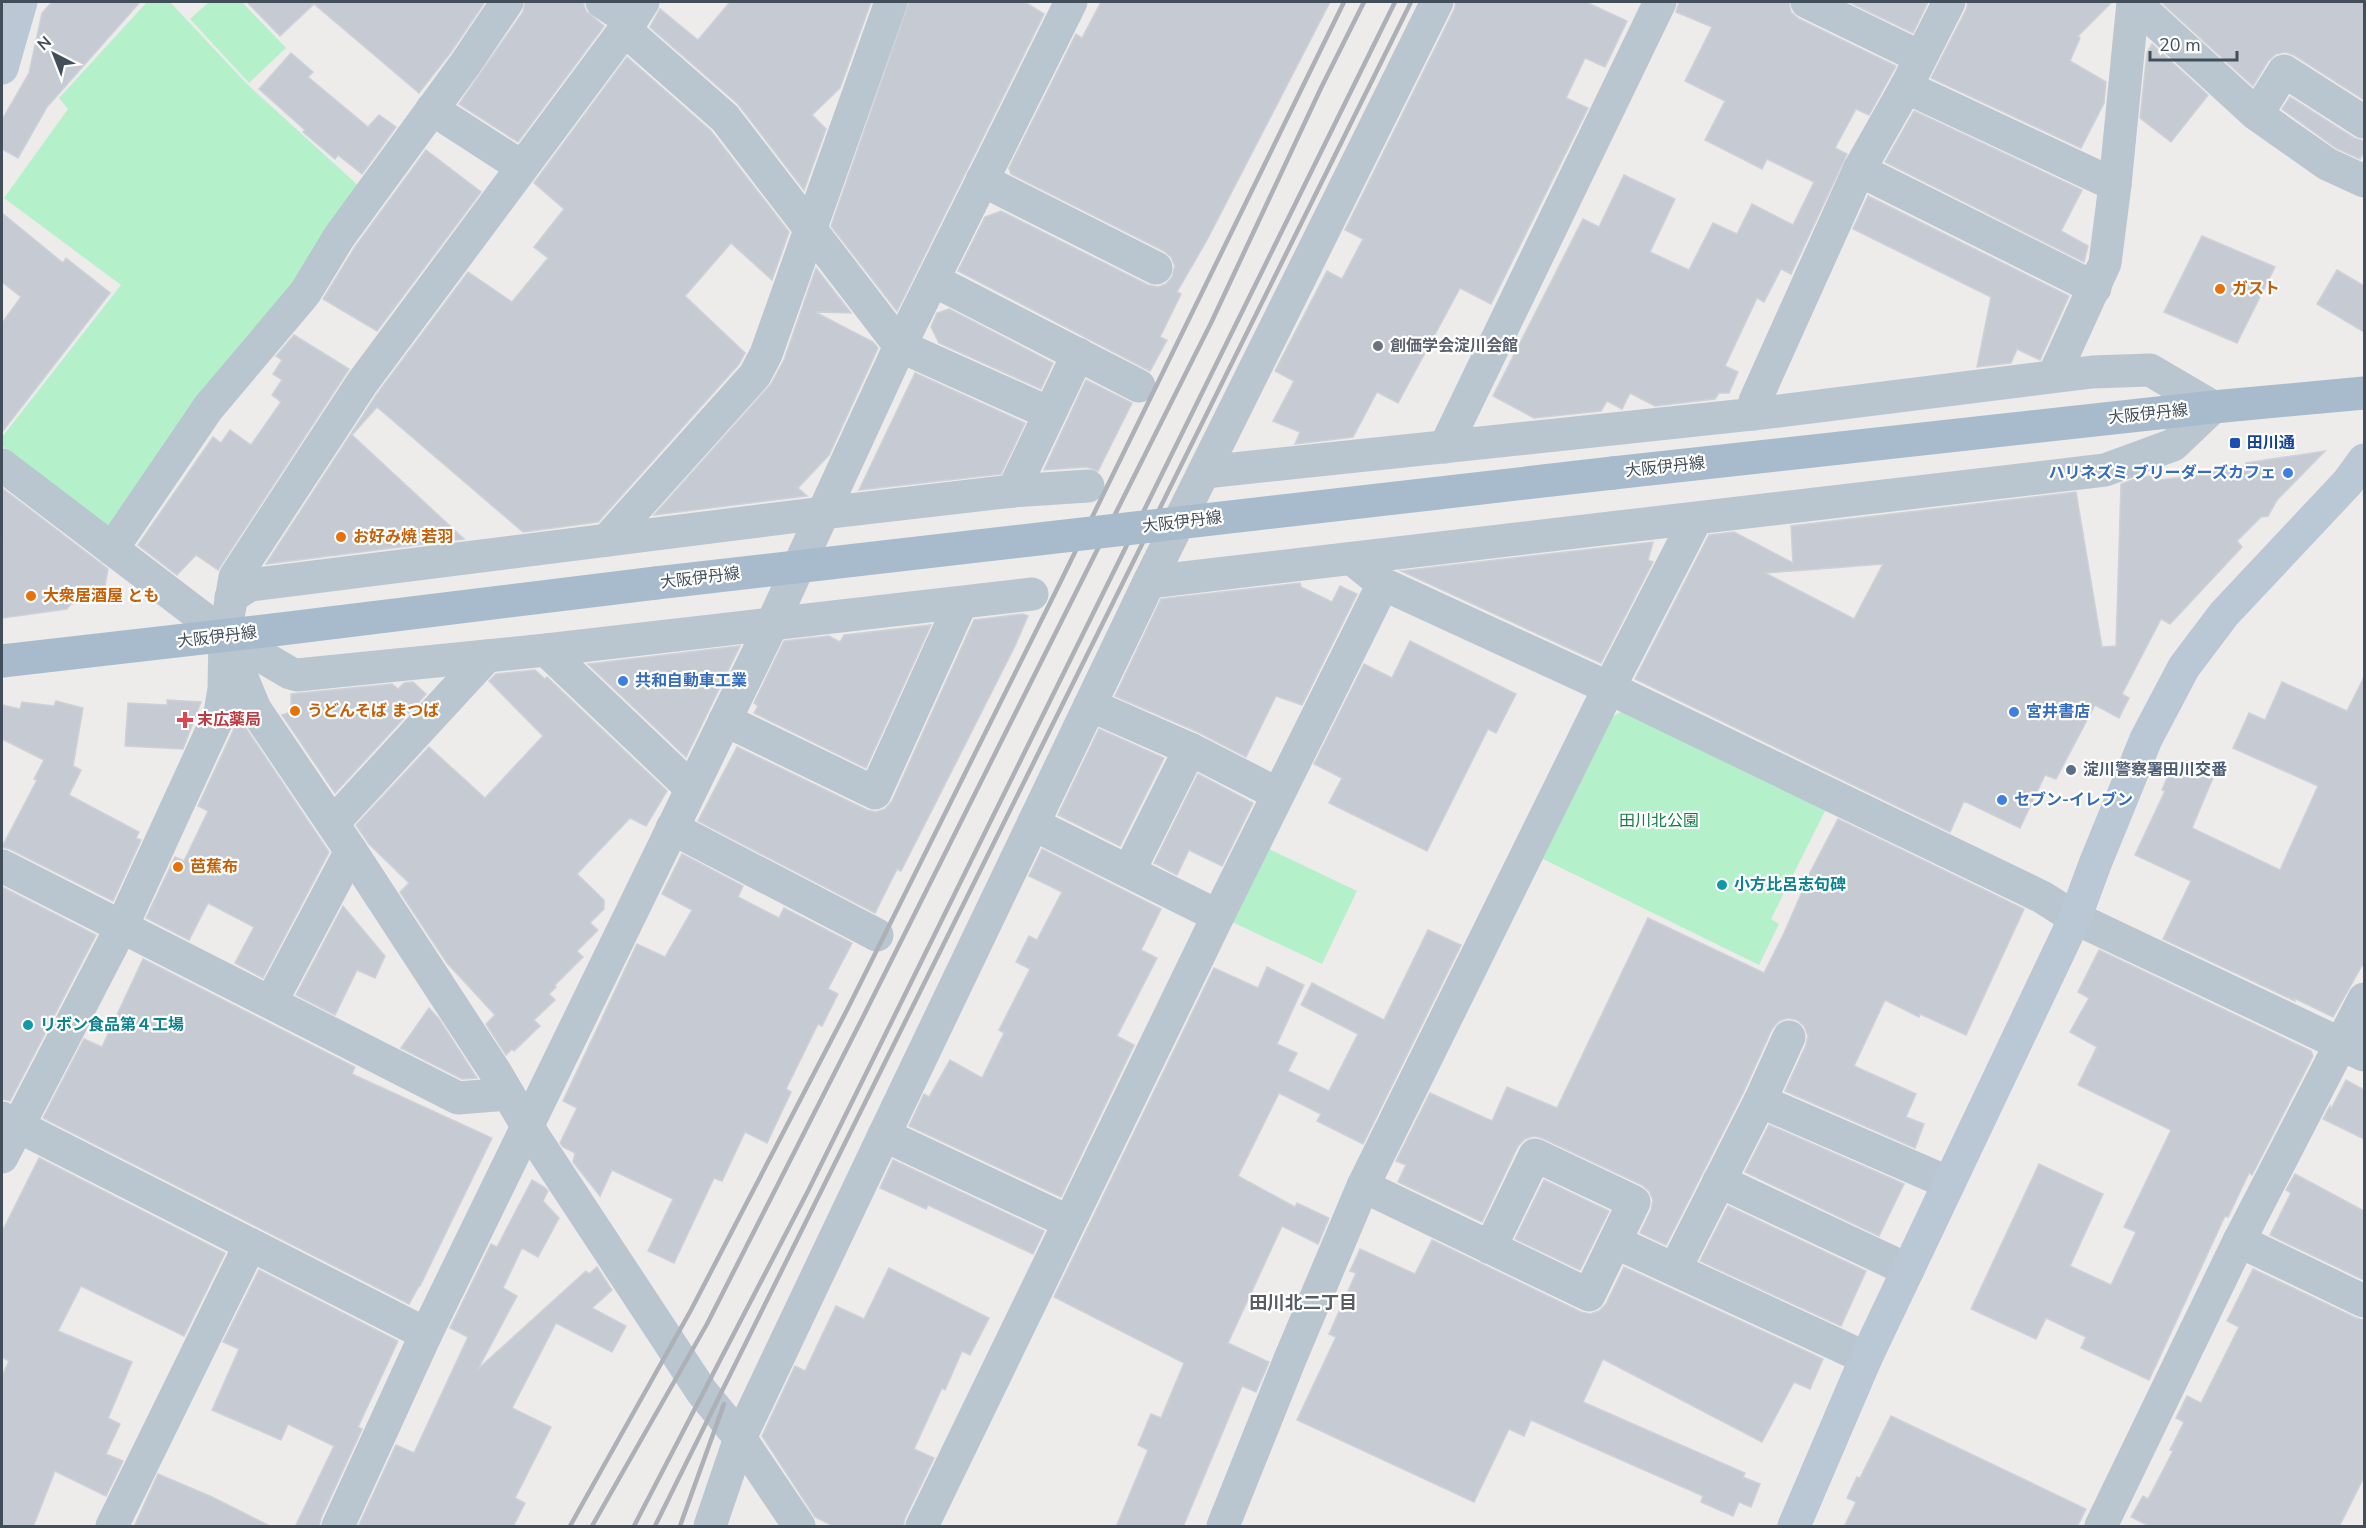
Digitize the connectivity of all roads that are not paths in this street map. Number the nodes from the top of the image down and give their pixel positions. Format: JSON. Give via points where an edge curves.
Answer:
{"nodes":[{"id":1,"x":21,"y":2,"type":"edge"},
{"id":2,"x":507,"y":2,"type":"edge"},
{"id":3,"x":602,"y":2,"type":"edge"},
{"id":4,"x":891,"y":2,"type":"edge"},
{"id":5,"x":1071,"y":2,"type":"edge"},
{"id":6,"x":1437,"y":2,"type":"edge"},
{"id":7,"x":1660,"y":2,"type":"edge"},
{"id":8,"x":1807,"y":2,"type":"edge"},
{"id":9,"x":1949,"y":2,"type":"edge"},
{"id":10,"x":2133,"y":2,"type":"edge"},
{"id":11,"x":633,"y":18,"type":"edge"},
{"id":12,"x":1920,"y":57,"type":"junction"},
{"id":13,"x":2,"y":68,"type":"edge"},
{"id":14,"x":1906,"y":87,"type":"junction"},
{"id":15,"x":432,"y":109,"type":"junction"},
{"id":16,"x":2257,"y":114,"type":"junction"},
{"id":17,"x":2364,"y":122,"type":"edge"},
{"id":18,"x":522,"y":167,"type":"junction"},
{"id":19,"x":1859,"y":170,"type":"junction"},
{"id":20,"x":2364,"y":179,"type":"edge"},
{"id":21,"x":982,"y":180,"type":"junction"},
{"id":22,"x":2115,"y":185,"type":"junction"},
{"id":23,"x":810,"y":228,"type":"junction"},
{"id":24,"x":1156,"y":268,"type":"dead end"},
{"id":25,"x":933,"y":280,"type":"junction"},
{"id":26,"x":2095,"y":288,"type":"junction"},
{"id":27,"x":900,"y":346,"type":"junction"},
{"id":28,"x":1077,"y":354,"type":"junction"},
{"id":29,"x":2054,"y":375,"type":"junction"},
{"id":30,"x":1139,"y":386,"type":"dead end"},
{"id":31,"x":2364,"y":393,"type":"edge"},
{"id":32,"x":2213,"y":407,"type":"junction"},
{"id":33,"x":1050,"y":414,"type":"junction"},
{"id":34,"x":1754,"y":414,"type":"junction"},
{"id":35,"x":1445,"y":447,"type":"junction"},
{"id":36,"x":2364,"y":460,"type":"edge"},
{"id":37,"x":2,"y":465,"type":"edge"},
{"id":38,"x":1205,"y":472,"type":"junction"},
{"id":39,"x":1088,"y":486,"type":"dead end"},
{"id":40,"x":1013,"y":491,"type":"junction"},
{"id":41,"x":823,"y":513,"type":"junction"},
{"id":42,"x":1696,"y":519,"type":"junction"},
{"id":43,"x":607,"y":540,"type":"junction"},
{"id":44,"x":112,"y":549,"type":"junction"},
{"id":45,"x":1352,"y":559,"type":"junction"},
{"id":46,"x":1149,"y":582,"type":"junction"},
{"id":47,"x":1383,"y":584,"type":"junction"},
{"id":48,"x":1032,"y":594,"type":"dead end"},
{"id":49,"x":231,"y":597,"type":"junction"},
{"id":50,"x":961,"y":603,"type":"junction"},
{"id":51,"x":772,"y":624,"type":"junction"},
{"id":52,"x":225,"y":635,"type":"junction"},
{"id":53,"x":546,"y":650,"type":"junction"},
{"id":54,"x":487,"y":656,"type":"junction"},
{"id":55,"x":2,"y":661,"type":"edge"},
{"id":56,"x":1609,"y":688,"type":"junction"},
{"id":57,"x":1090,"y":705,"type":"junction"},
{"id":58,"x":725,"y":720,"type":"junction"},
{"id":59,"x":1190,"y":749,"type":"junction"},
{"id":60,"x":692,"y":788,"type":"junction"},
{"id":61,"x":1278,"y":794,"type":"junction"},
{"id":62,"x":333,"y":823,"type":"junction"},
{"id":63,"x":1034,"y":824,"type":"junction"},
{"id":64,"x":672,"y":828,"type":"junction"},
{"id":65,"x":351,"y":850,"type":"junction"},
{"id":66,"x":2,"y":866,"type":"edge"},
{"id":67,"x":1129,"y":872,"type":"junction"},
{"id":68,"x":1218,"y":916,"type":"junction"},
{"id":69,"x":2075,"y":918,"type":"junction"},
{"id":70,"x":122,"y":926,"type":"junction"},
{"id":71,"x":877,"y":935,"type":"dead end"},
{"id":72,"x":2364,"y":999,"type":"edge"},
{"id":73,"x":271,"y":1002,"type":"junction"},
{"id":74,"x":1789,"y":1037,"type":"dead end"},
{"id":75,"x":2354,"y":1050,"type":"edge"},
{"id":76,"x":508,"y":1094,"type":"junction"},
{"id":77,"x":1760,"y":1101,"type":"junction"},
{"id":78,"x":9,"y":1122,"type":"edge"},
{"id":79,"x":527,"y":1125,"type":"junction"},
{"id":80,"x":884,"y":1135,"type":"junction"},
{"id":81,"x":2,"y":1157,"type":"edge"},
{"id":82,"x":1719,"y":1181,"type":"junction"},
{"id":83,"x":1949,"y":1183,"type":"junction"},
{"id":84,"x":1363,"y":1186,"type":"junction"},
{"id":85,"x":1069,"y":1222,"type":"junction"},
{"id":86,"x":2239,"y":1241,"type":"junction"},
{"id":87,"x":1615,"y":1242,"type":"junction"},
{"id":88,"x":250,"y":1245,"type":"junction"},
{"id":89,"x":1490,"y":1248,"type":"junction"},
{"id":90,"x":1675,"y":1269,"type":"junction"},
{"id":91,"x":1908,"y":1270,"type":"junction"},
{"id":92,"x":2364,"y":1301,"type":"edge"},
{"id":93,"x":426,"y":1334,"type":"junction"},
{"id":94,"x":1866,"y":1358,"type":"junction"},
{"id":95,"x":740,"y":1438,"type":"junction"},
{"id":96,"x":112,"y":1527,"type":"edge"},
{"id":97,"x":338,"y":1527,"type":"edge"},
{"id":98,"x":710,"y":1527,"type":"edge"},
{"id":99,"x":800,"y":1527,"type":"edge"},
{"id":100,"x":922,"y":1527,"type":"edge"},
{"id":101,"x":1223,"y":1527,"type":"edge"},
{"id":102,"x":1794,"y":1527,"type":"edge"},
{"id":103,"x":2101,"y":1527,"type":"edge"}],
"edges":[{"from":1,"to":13,"type":"street"},
{"from":2,"to":15,"type":"street"},
{"from":3,"to":11,"type":"street"},
{"from":4,"to":23,"type":"street"},
{"from":5,"to":21,"type":"street"},
{"from":6,"to":38,"type":"street"},
{"from":7,"to":35,"type":"street"},
{"from":8,"to":12,"type":"street"},
{"from":9,"to":12,"type":"street"},
{"from":10,"to":16,"type":"street"},
{"from":10,"to":22,"type":"street"},
{"from":11,"to":18,"type":"street"},
{"from":11,"to":23,"type":"street","via":[[725,118]]},
{"from":12,"to":14,"type":"street"},
{"from":14,"to":19,"type":"street"},
{"from":14,"to":22,"type":"street"},
{"from":15,"to":18,"type":"street"},
{"from":15,"to":44,"type":"street","via":[[339,237],[305,292],[208,408]]},
{"from":16,"to":17,"type":"street","via":[[2284,71]]},
{"from":16,"to":20,"type":"street","via":[[2327,164]]},
{"from":18,"to":49,"type":"street","via":[[362,383],[235,577]]},
{"from":19,"to":26,"type":"street"},
{"from":19,"to":34,"type":"street","via":[[1755,401]]},
{"from":21,"to":24,"type":"street"},
{"from":21,"to":25,"type":"street"},
{"from":22,"to":26,"type":"street","via":[[2105,263]]},
{"from":23,"to":27,"type":"street"},
{"from":23,"to":43,"type":"street","via":[[755,375]]},
{"from":25,"to":27,"type":"street"},
{"from":25,"to":28,"type":"street"},
{"from":26,"to":29,"type":"street"},
{"from":27,"to":33,"type":"street"},
{"from":27,"to":41,"type":"street"},
{"from":28,"to":30,"type":"street"},
{"from":28,"to":33,"type":"street"},
{"from":29,"to":32,"type":"street","via":[[2150,370]]},
{"from":29,"to":34,"type":"street"},
{"from":31,"to":32,"type":"main road","name":"大阪伊丹線"},
{"from":32,"to":42,"type":"street","via":[[2173,445],[2105,470]]},
{"from":32,"to":52,"type":"main road","name":"大阪伊丹線","bridge":true},
{"from":33,"to":40,"type":"street"},
{"from":34,"to":35,"type":"street"},
{"from":35,"to":38,"type":"street"},
{"from":36,"to":69,"type":"street","via":[[2224,614],[2184,667],[2146,739]]},
{"from":37,"to":44,"type":"street"},
{"from":38,"to":46,"type":"street"},
{"from":39,"to":40,"type":"street"},
{"from":40,"to":41,"type":"street"},
{"from":41,"to":43,"type":"street"},
{"from":41,"to":51,"type":"street"},
{"from":42,"to":45,"type":"street"},
{"from":42,"to":56,"type":"street"},
{"from":43,"to":49,"type":"street","via":[[250,585]]},
{"from":44,"to":52,"type":"street"},
{"from":45,"to":46,"type":"street"},
{"from":45,"to":47,"type":"street"},
{"from":46,"to":57,"type":"street"},
{"from":47,"to":56,"type":"street"},
{"from":47,"to":61,"type":"street"},
{"from":48,"to":50,"type":"street"},
{"from":49,"to":52,"type":"street"},
{"from":50,"to":51,"type":"street"},
{"from":50,"to":58,"type":"street","via":[[875,793]]},
{"from":51,"to":53,"type":"street"},
{"from":51,"to":58,"type":"street"},
{"from":52,"to":54,"type":"street","via":[[297,675]]},
{"from":52,"to":55,"type":"main road","name":"大阪伊丹線"},
{"from":52,"to":62,"type":"street","via":[[255,709]]},
{"from":52,"to":70,"type":"street","via":[[220,713]]},
{"from":53,"to":54,"type":"street"},
{"from":53,"to":60,"type":"street"},
{"from":54,"to":62,"type":"street"},
{"from":56,"to":69,"type":"street","via":[[2042,897]]},
{"from":56,"to":84,"type":"street"},
{"from":57,"to":59,"type":"street"},
{"from":57,"to":63,"type":"street"},
{"from":58,"to":60,"type":"street"},
{"from":59,"to":61,"type":"street"},
{"from":59,"to":67,"type":"street"},
{"from":60,"to":64,"type":"street"},
{"from":61,"to":68,"type":"street"},
{"from":62,"to":65,"type":"street"},
{"from":63,"to":67,"type":"street"},
{"from":63,"to":80,"type":"street"},
{"from":64,"to":71,"type":"street"},
{"from":64,"to":79,"type":"street"},
{"from":65,"to":73,"type":"street"},
{"from":65,"to":76,"type":"street"},
{"from":66,"to":70,"type":"street"},
{"from":67,"to":68,"type":"street"},
{"from":68,"to":85,"type":"street"},
{"from":69,"to":75,"type":"street"},
{"from":69,"to":83,"type":"street"},
{"from":70,"to":73,"type":"street"},
{"from":70,"to":78,"type":"street"},
{"from":72,"to":75,"type":"street"},
{"from":73,"to":76,"type":"street","via":[[458,1098]]},
{"from":74,"to":77,"type":"street"},
{"from":75,"to":86,"type":"street"},
{"from":76,"to":79,"type":"street"},
{"from":77,"to":82,"type":"street"},
{"from":77,"to":83,"type":"street"},
{"from":78,"to":81,"type":"street"},
{"from":78,"to":88,"type":"street"},
{"from":79,"to":93,"type":"street"},
{"from":79,"to":95,"type":"street","via":[[702,1392]]},
{"from":80,"to":85,"type":"street"},
{"from":80,"to":95,"type":"street"},
{"from":82,"to":90,"type":"street"},
{"from":82,"to":91,"type":"street"},
{"from":83,"to":91,"type":"street"},
{"from":84,"to":89,"type":"street"},
{"from":84,"to":101,"type":"street"},
{"from":85,"to":100,"type":"street"},
{"from":86,"to":92,"type":"street"},
{"from":86,"to":103,"type":"street"},
{"from":87,"to":89,"type":"street","via":[[1589,1295]]},
{"from":87,"to":89,"type":"street","via":[[1634,1202],[1535,1155]]},
{"from":87,"to":90,"type":"street"},
{"from":88,"to":93,"type":"street"},
{"from":88,"to":96,"type":"street"},
{"from":90,"to":94,"type":"street"},
{"from":91,"to":94,"type":"street"},
{"from":93,"to":97,"type":"street"},
{"from":94,"to":102,"type":"street"},
{"from":95,"to":98,"type":"street"},
{"from":95,"to":99,"type":"street"}]}
